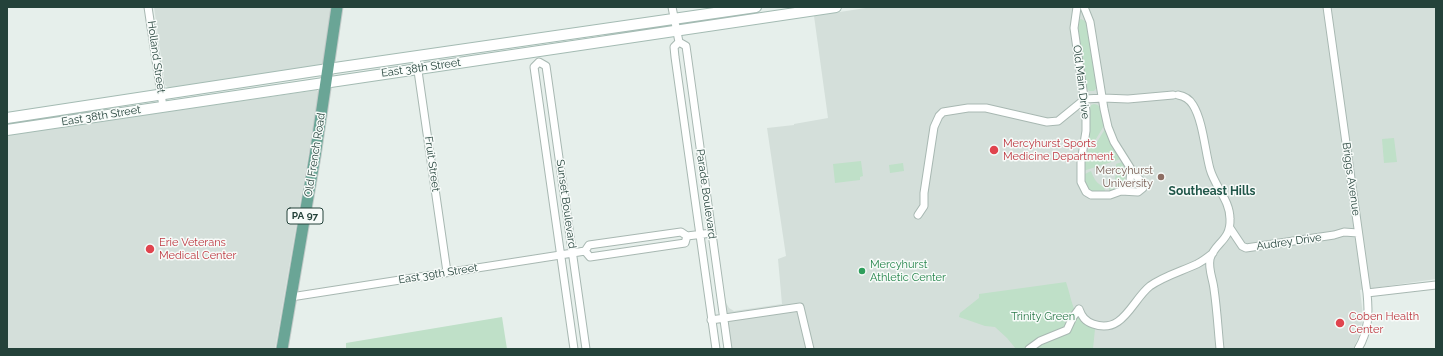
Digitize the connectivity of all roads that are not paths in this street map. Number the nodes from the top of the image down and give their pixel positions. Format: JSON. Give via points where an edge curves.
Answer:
{"nodes":[{"id":1,"x":148,"y":7,"type":"edge"},
{"id":2,"x":337,"y":7,"type":"edge"},
{"id":3,"x":672,"y":7,"type":"edge"},
{"id":4,"x":756,"y":7,"type":"edge"},
{"id":5,"x":836,"y":7,"type":"edge"},
{"id":6,"x":1077,"y":7,"type":"edge"},
{"id":7,"x":1084,"y":7,"type":"edge"},
{"id":8,"x":1327,"y":7,"type":"edge"},
{"id":9,"x":675,"y":20,"type":"junction"},
{"id":10,"x":677,"y":30,"type":"junction"},
{"id":11,"x":537,"y":40,"type":"junction"},
{"id":12,"x":679,"y":42,"type":"junction"},
{"id":13,"x":538,"y":51,"type":"junction"},
{"id":14,"x":416,"y":57,"type":"junction"},
{"id":15,"x":539,"y":62,"type":"junction"},
{"id":16,"x":328,"y":69,"type":"junction"},
{"id":17,"x":418,"y":69,"type":"junction"},
{"id":18,"x":326,"y":82,"type":"junction"},
{"id":19,"x":161,"y":95,"type":"junction"},
{"id":20,"x":1085,"y":98,"type":"junction"},
{"id":21,"x":1103,"y":98,"type":"junction"},
{"id":22,"x":163,"y":107,"type":"junction"},
{"id":23,"x":7,"y":118,"type":"edge"},
{"id":24,"x":7,"y":130,"type":"edge"},
{"id":25,"x":1131,"y":169,"type":"junction"},
{"id":26,"x":1121,"y":191,"type":"junction"},
{"id":27,"x":918,"y":215,"type":"dead end"},
{"id":28,"x":1230,"y":228,"type":"junction"},
{"id":29,"x":712,"y":232,"type":"junction"},
{"id":30,"x":1358,"y":233,"type":"junction"},
{"id":31,"x":699,"y":234,"type":"junction"},
{"id":32,"x":687,"y":236,"type":"junction"},
{"id":33,"x":585,"y":250,"type":"junction"},
{"id":34,"x":572,"y":252,"type":"junction"},
{"id":35,"x":1213,"y":253,"type":"junction"},
{"id":36,"x":561,"y":255,"type":"junction"},
{"id":37,"x":447,"y":272,"type":"junction"},
{"id":38,"x":1436,"y":285,"type":"edge"},
{"id":39,"x":1367,"y":293,"type":"junction"},
{"id":40,"x":291,"y":297,"type":"junction"},
{"id":41,"x":724,"y":318,"type":"junction"},
{"id":42,"x":711,"y":320,"type":"junction"},
{"id":43,"x":282,"y":349,"type":"edge"},
{"id":44,"x":574,"y":349,"type":"edge"},
{"id":45,"x":586,"y":349,"type":"edge"},
{"id":46,"x":716,"y":349,"type":"edge"},
{"id":47,"x":728,"y":349,"type":"edge"},
{"id":48,"x":810,"y":349,"type":"edge"},
{"id":49,"x":1029,"y":349,"type":"edge"},
{"id":50,"x":1220,"y":349,"type":"edge"},
{"id":51,"x":1358,"y":349,"type":"edge"}],
"edges":[{"from":1,"to":19,"type":"street","name":"Holland Street"},
{"from":2,"to":16,"type":"main road","name":"Old French Road","number":"PA 97"},
{"from":3,"to":9,"type":"street","name":"Parade Boulevard"},
{"from":4,"to":9,"type":"main road","name":"East 38th Street"},
{"from":5,"to":10,"type":"main road","name":"East 38th Street"},
{"from":6,"to":20,"type":"street","name":"Old Main Drive","via":[[1074,28]]},
{"from":7,"to":21,"type":"street","name":"Old Main Drive","via":[[1090,22]]},
{"from":8,"to":30,"type":"street","name":"Briggs Avenue"},
{"from":9,"to":10,"type":"street","name":"Parade Boulevard"},
{"from":9,"to":11,"type":"main road","name":"East 38th Street"},
{"from":10,"to":12,"type":"street","name":"Parade Boulevard"},
{"from":10,"to":13,"type":"main road","name":"East 38th Street"},
{"from":11,"to":13,"type":"street","name":"Sunset Boulevard"},
{"from":11,"to":14,"type":"main road","name":"East 38th Street"},
{"from":12,"to":29,"type":"street","name":"Parade Boulevard","via":[[686,46]]},
{"from":12,"to":31,"type":"street","name":"Parade Boulevard","via":[[674,47],[675,57]]},
{"from":13,"to":15,"type":"street","name":"Sunset Boulevard"},
{"from":13,"to":17,"type":"main road","name":"East 38th Street"},
{"from":14,"to":16,"type":"main road","name":"East 38th Street"},
{"from":14,"to":17,"type":"street","name":"Fruit Street"},
{"from":15,"to":34,"type":"street","name":"Sunset Boulevard","via":[[546,66]]},
{"from":15,"to":36,"type":"street","name":"Sunset Boulevard","via":[[534,67]]},
{"from":16,"to":18,"type":"main road","name":"Old French Road","number":"PA 97"},
{"from":16,"to":19,"type":"main road","name":"East 38th Street"},
{"from":17,"to":18,"type":"main road","name":"East 38th Street"},
{"from":17,"to":37,"type":"street","name":"Fruit Street"},
{"from":18,"to":22,"type":"main road","name":"East 38th Street"},
{"from":18,"to":40,"type":"main road","name":"Old French Road","number":"PA 97"},
{"from":19,"to":22,"type":"street","name":"Holland Street"},
{"from":19,"to":23,"type":"main road","name":"East 38th Street"},
{"from":20,"to":21,"type":"street"},
{"from":20,"to":26,"type":"street","name":"Old Main Drive","via":[[1086,131],[1081,182],[1086,192],[1091,195],[1110,195]]},
{"from":20,"to":27,"type":"street","via":[[1058,121],[1047,122],[984,108],[943,112],[934,127],[924,206]]},
{"from":21,"to":25,"type":"street","name":"Old Main Drive","via":[[1107,123],[1114,142]]},
{"from":21,"to":28,"type":"street","via":[[1128,99],[1176,95],[1190,101],[1195,110],[1210,170],[1228,203]]},
{"from":22,"to":24,"type":"main road","name":"East 38th Street"},
{"from":25,"to":26,"type":"street","via":[[1130,180]]},
{"from":25,"to":26,"type":"street","name":"Old Main Drive","via":[[1143,184],[1143,188],[1138,192]]},
{"from":28,"to":30,"type":"street","name":"Audrey Drive","via":[[1246,248],[1334,236],[1344,232]]},
{"from":28,"to":35,"type":"street"},
{"from":29,"to":31,"type":"street","name":"East 39th Street"},
{"from":29,"to":41,"type":"street","name":"Parade Boulevard"},
{"from":30,"to":39,"type":"street","name":"Briggs Avenue"},
{"from":31,"to":32,"type":"street","name":"East 39th Street"},
{"from":31,"to":42,"type":"street","name":"Parade Boulevard"},
{"from":32,"to":33,"type":"street","name":"East 39th Street","via":[[681,232],[589,245]]},
{"from":32,"to":33,"type":"street","name":"East 39th Street","via":[[685,243],[590,257]]},
{"from":33,"to":34,"type":"street","name":"East 39th Street"},
{"from":34,"to":36,"type":"street","name":"East 39th Street"},
{"from":34,"to":45,"type":"street","name":"Sunset Boulevard"},
{"from":35,"to":49,"type":"street","via":[[1151,286],[1119,321],[1098,326],[1083,318],[1079,309],[1067,330]]},
{"from":35,"to":50,"type":"street","via":[[1210,265]]},
{"from":36,"to":37,"type":"street","name":"East 39th Street"},
{"from":36,"to":44,"type":"street","name":"Sunset Boulevard"},
{"from":37,"to":40,"type":"street","name":"East 39th Street"},
{"from":38,"to":39,"type":"street"},
{"from":39,"to":51,"type":"street","name":"Briggs Avenue","via":[[1368,320],[1366,332]]},
{"from":40,"to":43,"type":"main road","name":"Old French Road","number":"PA 97"},
{"from":41,"to":42,"type":"street"},
{"from":41,"to":47,"type":"street","name":"Parade Boulevard"},
{"from":41,"to":48,"type":"street","via":[[800,307]]},
{"from":42,"to":46,"type":"street","name":"Parade Boulevard"}]}
